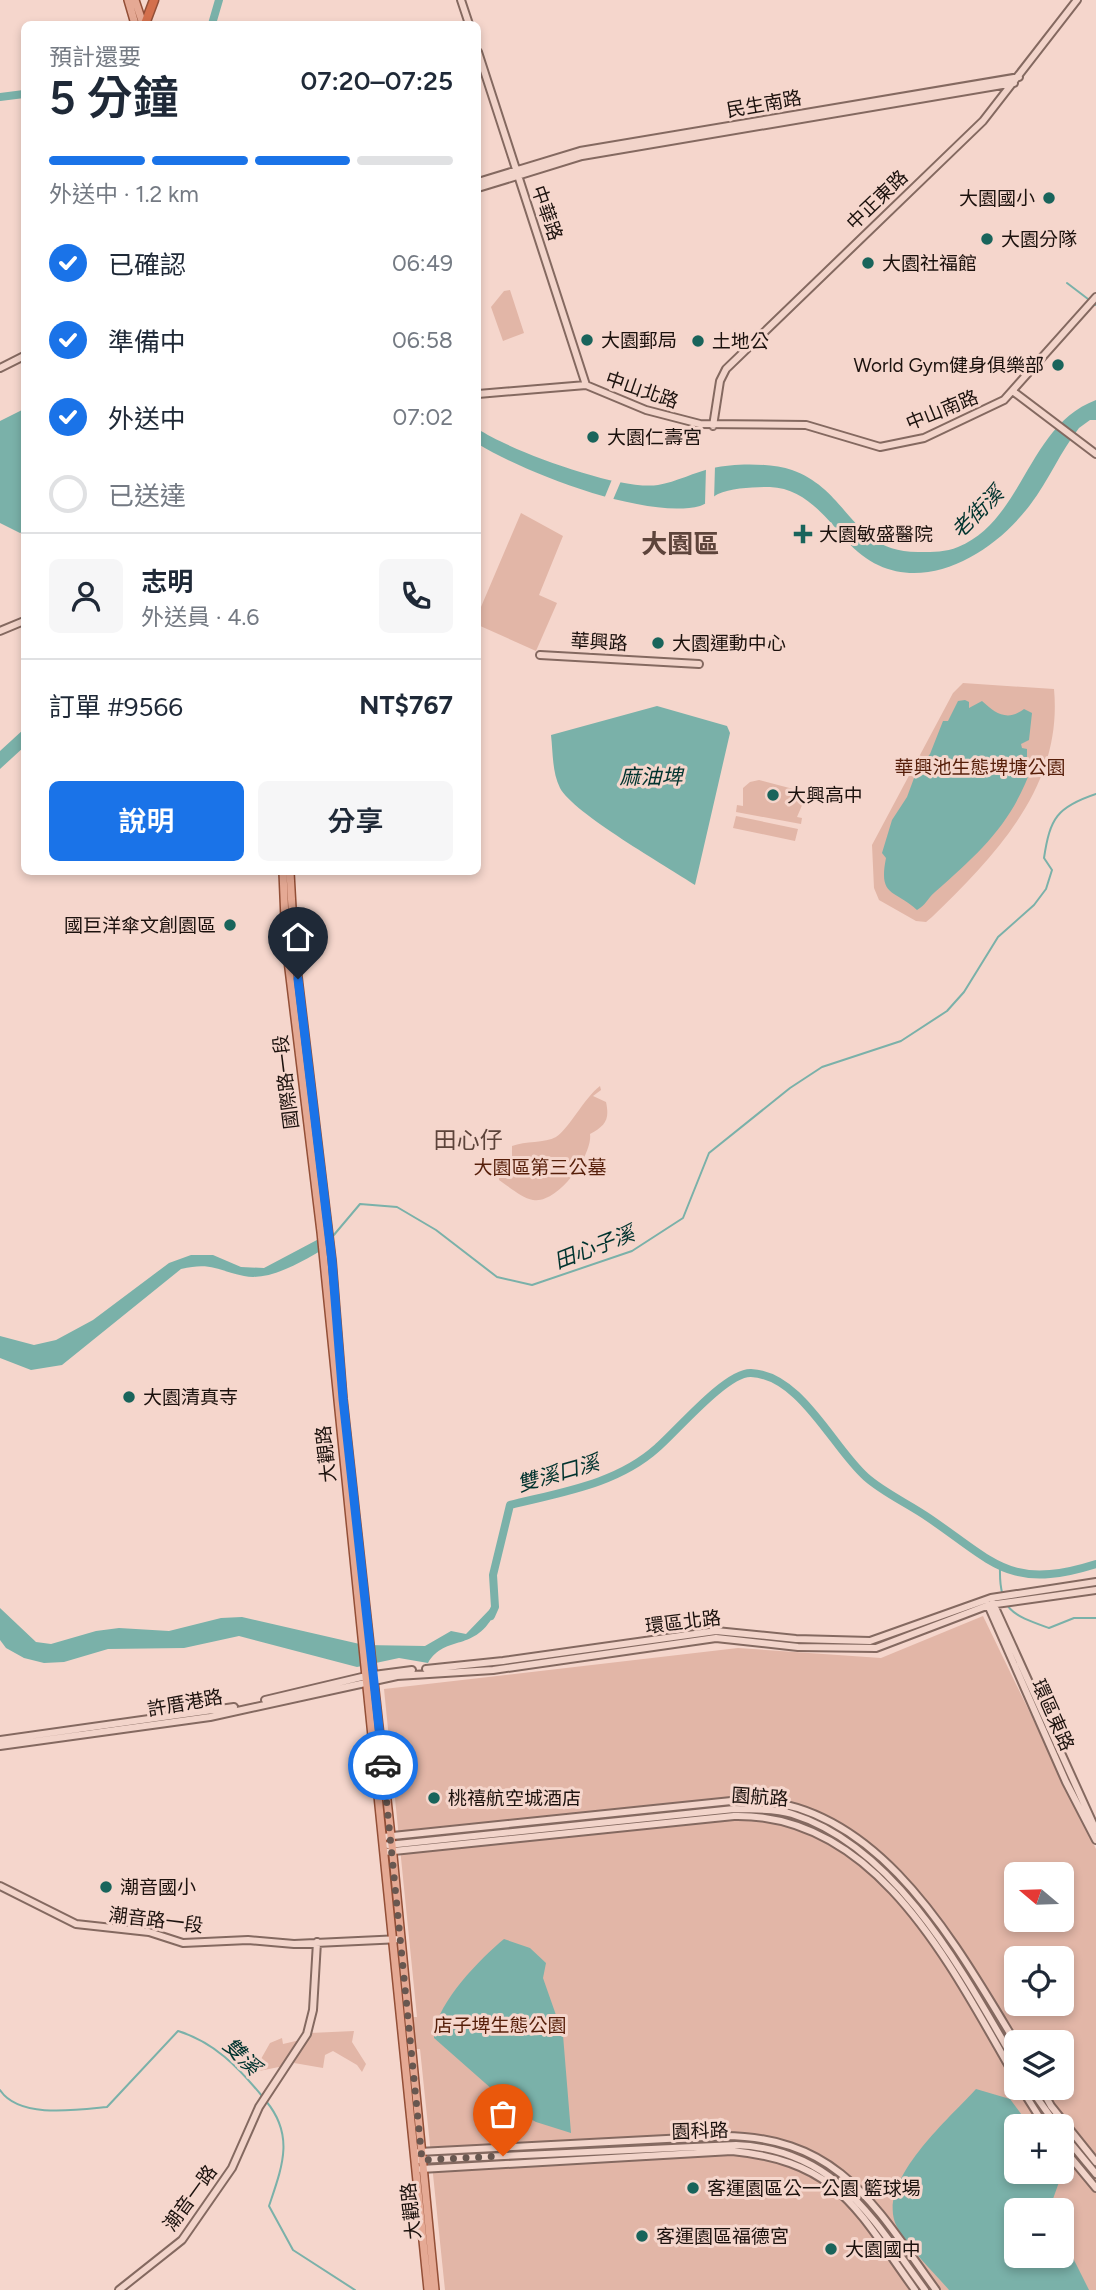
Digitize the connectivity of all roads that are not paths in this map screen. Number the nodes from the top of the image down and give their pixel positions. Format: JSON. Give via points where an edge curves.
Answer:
{"nodes":[{"id":1,"x":128,"y":0,"type":"edge"},
{"id":2,"x":135,"y":0,"type":"edge"},
{"id":3,"x":154,"y":0,"type":"edge"},
{"id":4,"x":461,"y":0,"type":"edge"},
{"id":5,"x":1077,"y":0,"type":"edge"},
{"id":6,"x":134,"y":21,"type":"edge"},
{"id":7,"x":143,"y":21,"type":"edge"},
{"id":8,"x":145,"y":21,"type":"edge"},
{"id":9,"x":468,"y":21,"type":"edge"},
{"id":10,"x":481,"y":61,"type":"edge"},
{"id":11,"x":1019,"y":77,"type":"junction"},
{"id":12,"x":1014,"y":83,"type":"junction"},
{"id":13,"x":517,"y":173,"type":"junction"},
{"id":14,"x":481,"y":181,"type":"edge"},
{"id":15,"x":481,"y":187,"type":"edge"},
{"id":16,"x":1096,"y":297,"type":"edge"},
{"id":17,"x":21,"y":358,"type":"edge"},
{"id":18,"x":0,"y":368,"type":"edge"},
{"id":19,"x":586,"y":385,"type":"junction"},
{"id":20,"x":1014,"y":392,"type":"junction"},
{"id":21,"x":481,"y":394,"type":"edge"},
{"id":22,"x":713,"y":426,"type":"junction"},
{"id":23,"x":1096,"y":454,"type":"edge"},
{"id":24,"x":21,"y":622,"type":"edge"},
{"id":25,"x":0,"y":631,"type":"edge"},
{"id":26,"x":540,"y":655,"type":"dead end"},
{"id":27,"x":699,"y":664,"type":"dead end"},
{"id":28,"x":283,"y":875,"type":"edge"},
{"id":29,"x":290,"y":875,"type":"edge"},
{"id":30,"x":296,"y":1001,"type":"junction"},
{"id":31,"x":324,"y":1230,"type":"junction"},
{"id":32,"x":1096,"y":1582,"type":"edge"},
{"id":33,"x":1096,"y":1590,"type":"edge"},
{"id":34,"x":1004,"y":1600,"type":"junction"},
{"id":35,"x":990,"y":1602,"type":"junction"},
{"id":36,"x":369,"y":1675,"type":"junction"},
{"id":37,"x":51,"y":1736,"type":"junction"},
{"id":38,"x":0,"y":1740,"type":"edge"},
{"id":39,"x":0,"y":1746,"type":"edge"},
{"id":40,"x":1096,"y":1830,"type":"edge"},
{"id":41,"x":1096,"y":1840,"type":"edge"},
{"id":42,"x":387,"y":1844,"type":"junction"},
{"id":43,"x":0,"y":1886,"type":"edge"},
{"id":44,"x":396,"y":1939,"type":"junction"},
{"id":45,"x":317,"y":1942,"type":"junction"},
{"id":46,"x":1008,"y":2030,"type":"edge"},
{"id":47,"x":1004,"y":2043,"type":"edge"},
{"id":48,"x":1004,"y":2058,"type":"edge"},
{"id":49,"x":1048,"y":2100,"type":"edge"},
{"id":50,"x":1074,"y":2147,"type":"edge"},
{"id":51,"x":418,"y":2160,"type":"junction"},
{"id":52,"x":1074,"y":2161,"type":"edge"},
{"id":53,"x":1096,"y":2162,"type":"edge"},
{"id":54,"x":1096,"y":2174,"type":"edge"},
{"id":55,"x":1096,"y":2188,"type":"edge"},
{"id":56,"x":119,"y":2290,"type":"edge"},
{"id":57,"x":428,"y":2290,"type":"edge"},
{"id":58,"x":435,"y":2290,"type":"edge"},
{"id":59,"x":915,"y":2290,"type":"edge"},
{"id":60,"x":925,"y":2290,"type":"edge"},
{"id":61,"x":936,"y":2290,"type":"edge"}],
"edges":[{"from":1,"to":6,"type":"main road"},
{"from":2,"to":7,"type":"main road"},
{"from":3,"to":8,"type":"highway"},
{"from":4,"to":9,"type":"street"},
{"from":5,"to":11,"type":"street","name":"中正東路"},
{"from":10,"to":13,"type":"street","name":"中華路"},
{"from":11,"to":12,"type":"street","name":"中正東路"},
{"from":11,"to":13,"type":"street","name":"民生南路","via":[[580,151]]},
{"from":12,"to":13,"type":"street","name":"民生南路","via":[[582,156]]},
{"from":12,"to":22,"type":"street","name":"中正東路","via":[[975,129],[726,369]]},
{"from":13,"to":14,"type":"street"},
{"from":13,"to":15,"type":"street"},
{"from":13,"to":19,"type":"street","name":"中華路"},
{"from":16,"to":20,"type":"street","name":"中山南路"},
{"from":17,"to":18,"type":"street"},
{"from":19,"to":21,"type":"street","name":"中山北路"},
{"from":19,"to":22,"type":"street","name":"中山北路","via":[[646,410]]},
{"from":20,"to":22,"type":"street","name":"中山南路","via":[[989,409],[924,438],[880,447],[806,425]]},
{"from":20,"to":23,"type":"street"},
{"from":24,"to":25,"type":"street"},
{"from":26,"to":27,"type":"street","name":"華興路"},
{"from":28,"to":30,"type":"main road","name":"國際路一段"},
{"from":29,"to":30,"type":"main road","name":"國際路一段"},
{"from":30,"to":31,"type":"main road","name":"國際路一段","via":[[312,1164]]},
{"from":30,"to":31,"type":"main road","name":"國際路一段","via":[[320,1159]]},
{"from":31,"to":36,"type":"main road","name":"大觀路"},
{"from":32,"to":34,"type":"street"},
{"from":33,"to":34,"type":"street"},
{"from":34,"to":35,"type":"street","name":"環區北路"},
{"from":35,"to":36,"type":"street","name":"環區北路","via":[[876,1648],[798,1647],[716,1638],[493,1670]]},
{"from":35,"to":40,"type":"street","name":"環區東路"},
{"from":35,"to":41,"type":"street","name":"環區東路","via":[[1066,1782]]},
{"from":36,"to":37,"type":"street","name":"許厝港路","via":[[210,1717]]},
{"from":36,"to":42,"type":"main road","name":"大觀路"},
{"from":37,"to":38,"type":"street","name":"許厝港路"},
{"from":37,"to":39,"type":"street","name":"許厝港路"},
{"from":42,"to":44,"type":"main road","name":"大觀路"},
{"from":42,"to":46,"type":"street","via":[[741,1800],[773,1801],[803,1809],[851,1834],[917,1895],[961,1953]]},
{"from":42,"to":47,"type":"street","name":"園航路","via":[[734,1809],[790,1813],[834,1833],[904,1893],[950,1952]]},
{"from":42,"to":48,"type":"street","via":[[734,1816],[770,1817],[803,1826],[862,1864],[915,1919],[945,1959]]},
{"from":43,"to":45,"type":"street","name":"潮音路一段","via":[[57,1916],[96,1928],[149,1932],[183,1943]]},
{"from":44,"to":45,"type":"street","name":"潮音路一段"},
{"from":44,"to":51,"type":"main road","name":"大觀路"},
{"from":45,"to":56,"type":"street","name":"潮音一路","via":[[310,2024],[262,2104],[232,2168],[182,2240]]},
{"from":49,"to":53,"type":"street"},
{"from":50,"to":54,"type":"street"},
{"from":51,"to":57,"type":"main road","name":"大觀路"},
{"from":51,"to":58,"type":"main road","name":"大觀路"},
{"from":51,"to":59,"type":"street","via":[[720,2152],[769,2155],[800,2165],[841,2192]]},
{"from":51,"to":60,"type":"street","name":"園科路","via":[[736,2145],[768,2148],[814,2165],[842,2184],[865,2207]]},
{"from":51,"to":61,"type":"street","via":[[724,2136],[767,2138],[816,2156],[865,2192]]},
{"from":52,"to":55,"type":"street"}]}
